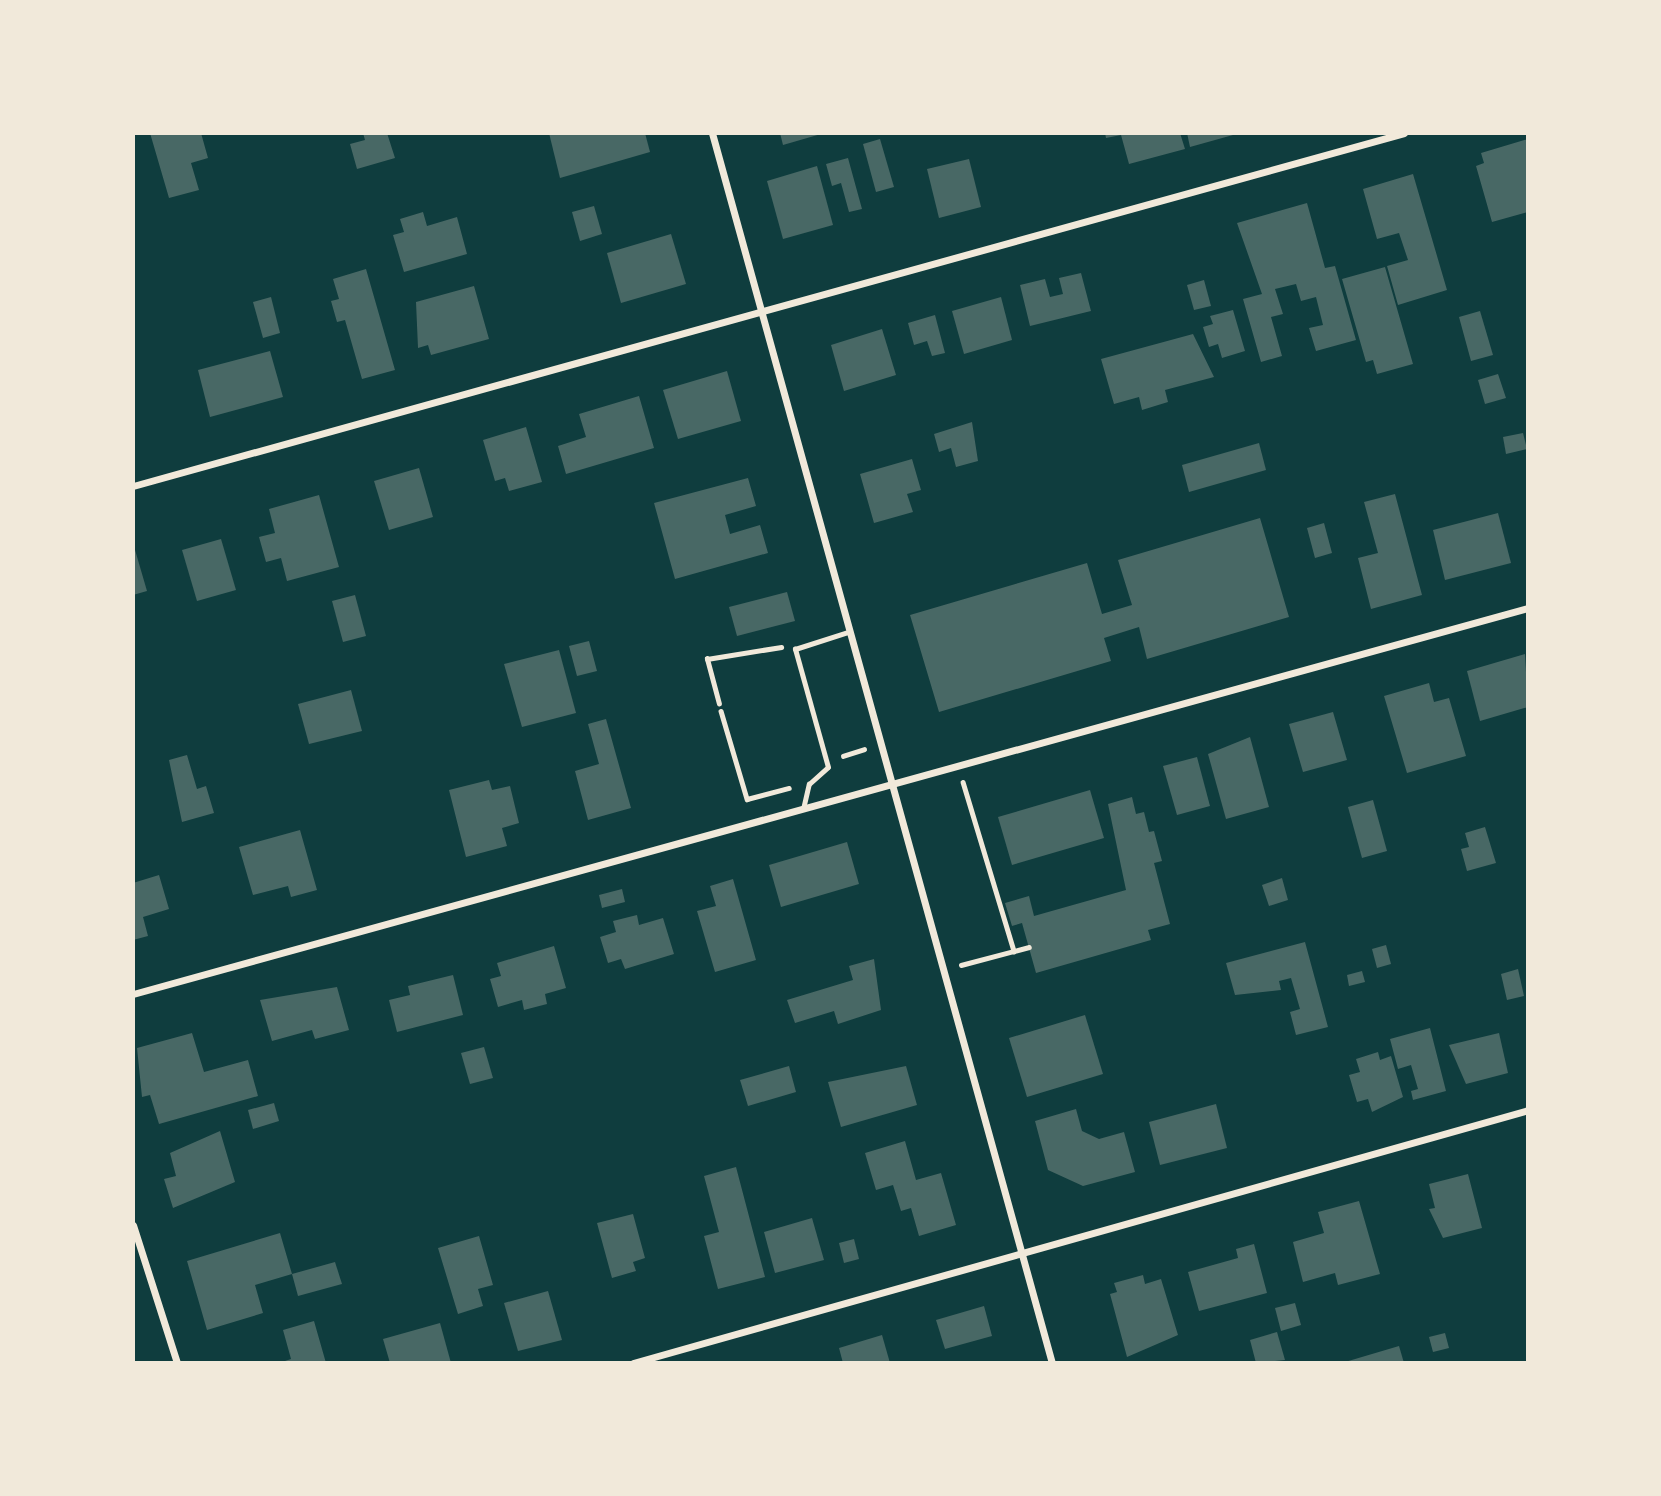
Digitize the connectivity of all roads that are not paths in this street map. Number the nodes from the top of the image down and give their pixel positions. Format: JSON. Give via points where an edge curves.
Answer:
{"nodes":[{"id":1,"x":712,"y":133,"type":"edge"},
{"id":2,"x":1404,"y":133,"type":"edge"},
{"id":3,"x":763,"y":312,"type":"junction"},
{"id":4,"x":133,"y":486,"type":"edge"},
{"id":5,"x":1528,"y":608,"type":"edge"},
{"id":6,"x":848,"y":632,"type":"junction"},
{"id":7,"x":891,"y":787,"type":"junction"},
{"id":8,"x":803,"y":809,"type":"junction"},
{"id":9,"x":133,"y":994,"type":"edge"},
{"id":10,"x":1528,"y":1110,"type":"edge"},
{"id":11,"x":133,"y":1225,"type":"edge"},
{"id":12,"x":1022,"y":1251,"type":"junction"},
{"id":13,"x":177,"y":1363,"type":"edge"},
{"id":14,"x":633,"y":1363,"type":"edge"},
{"id":15,"x":1052,"y":1363,"type":"edge"}],
"edges":[{"from":1,"to":3,"type":"street"},
{"from":2,"to":3,"type":"street"},
{"from":3,"to":4,"type":"street"},
{"from":3,"to":6,"type":"street"},
{"from":5,"to":7,"type":"street"},
{"from":6,"to":7,"type":"street"},
{"from":6,"to":8,"type":"lane","via":[[796,649],[828,767],[809,784]]},
{"from":7,"to":8,"type":"street"},
{"from":7,"to":12,"type":"street"},
{"from":8,"to":9,"type":"street"},
{"from":10,"to":12,"type":"street"},
{"from":11,"to":13,"type":"street"},
{"from":12,"to":14,"type":"street"},
{"from":12,"to":15,"type":"street"}]}
